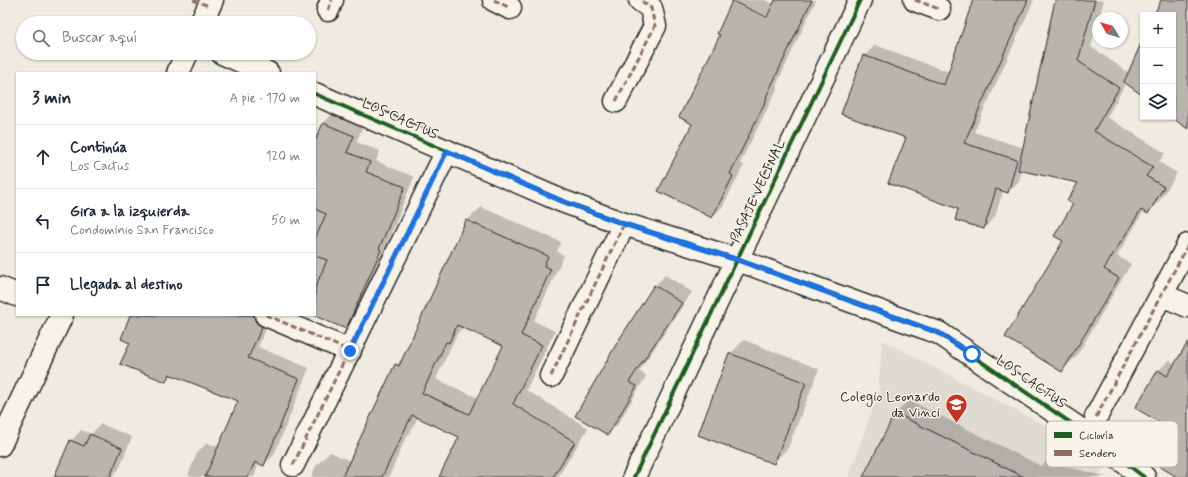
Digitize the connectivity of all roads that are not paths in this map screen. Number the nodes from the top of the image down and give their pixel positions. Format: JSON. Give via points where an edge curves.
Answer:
{"nodes":[{"id":1,"x":640,"y":0,"type":"edge"},
{"id":2,"x":860,"y":0,"type":"edge"},
{"id":3,"x":915,"y":0,"type":"edge"},
{"id":4,"x":938,"y":9,"type":"dead end"},
{"id":5,"x":184,"y":60,"type":"edge"},
{"id":6,"x":238,"y":60,"type":"edge"},
{"id":7,"x":178,"y":72,"type":"edge"},
{"id":8,"x":266,"y":72,"type":"edge"},
{"id":9,"x":316,"y":94,"type":"edge"},
{"id":10,"x":616,"y":101,"type":"dead end"},
{"id":11,"x":447,"y":151,"type":"junction"},
{"id":12,"x":624,"y":224,"type":"junction"},
{"id":13,"x":1188,"y":245,"type":"edge"},
{"id":14,"x":738,"y":260,"type":"junction"},
{"id":15,"x":0,"y":288,"type":"edge"},
{"id":16,"x":16,"y":295,"type":"edge"},
{"id":17,"x":1162,"y":295,"type":"junction"},
{"id":18,"x":1188,"y":306,"type":"edge"},
{"id":19,"x":62,"y":316,"type":"edge"},
{"id":20,"x":268,"y":316,"type":"edge"},
{"id":21,"x":350,"y":351,"type":"junction"},
{"id":22,"x":551,"y":376,"type":"dead end"},
{"id":23,"x":1096,"y":417,"type":"dead end"},
{"id":24,"x":1068,"y":421,"type":"edge"},
{"id":25,"x":0,"y":445,"type":"edge"},
{"id":26,"x":293,"y":465,"type":"dead end"},
{"id":27,"x":1131,"y":467,"type":"edge"},
{"id":28,"x":634,"y":477,"type":"edge"},
{"id":29,"x":1144,"y":477,"type":"edge"}],
"edges":[{"from":1,"to":10,"type":"street","via":[[651,8],[655,26]]},
{"from":2,"to":14,"type":"street","name":"PASAJE VECINAL"},
{"from":3,"to":4,"type":"street"},
{"from":5,"to":7,"type":"street"},
{"from":6,"to":8,"type":"street"},
{"from":9,"to":11,"type":"street","name":"LOS CACTUS"},
{"from":11,"to":12,"type":"street","name":"LOS CACTUS","via":[[562,201]]},
{"from":11,"to":21,"type":"street"},
{"from":12,"to":14,"type":"street","name":"LOS CACTUS"},
{"from":12,"to":22,"type":"street"},
{"from":13,"to":17,"type":"street"},
{"from":14,"to":24,"type":"street","name":"LOS CACTUS","via":[[939,333]]},
{"from":14,"to":28,"type":"street","name":"PASAJE VECINAL"},
{"from":15,"to":16,"type":"street"},
{"from":17,"to":18,"type":"street"},
{"from":17,"to":23,"type":"street"},
{"from":19,"to":25,"type":"street"},
{"from":20,"to":21,"type":"street"},
{"from":21,"to":26,"type":"street"},
{"from":27,"to":29,"type":"street","name":"LOS CACTUS"}]}
